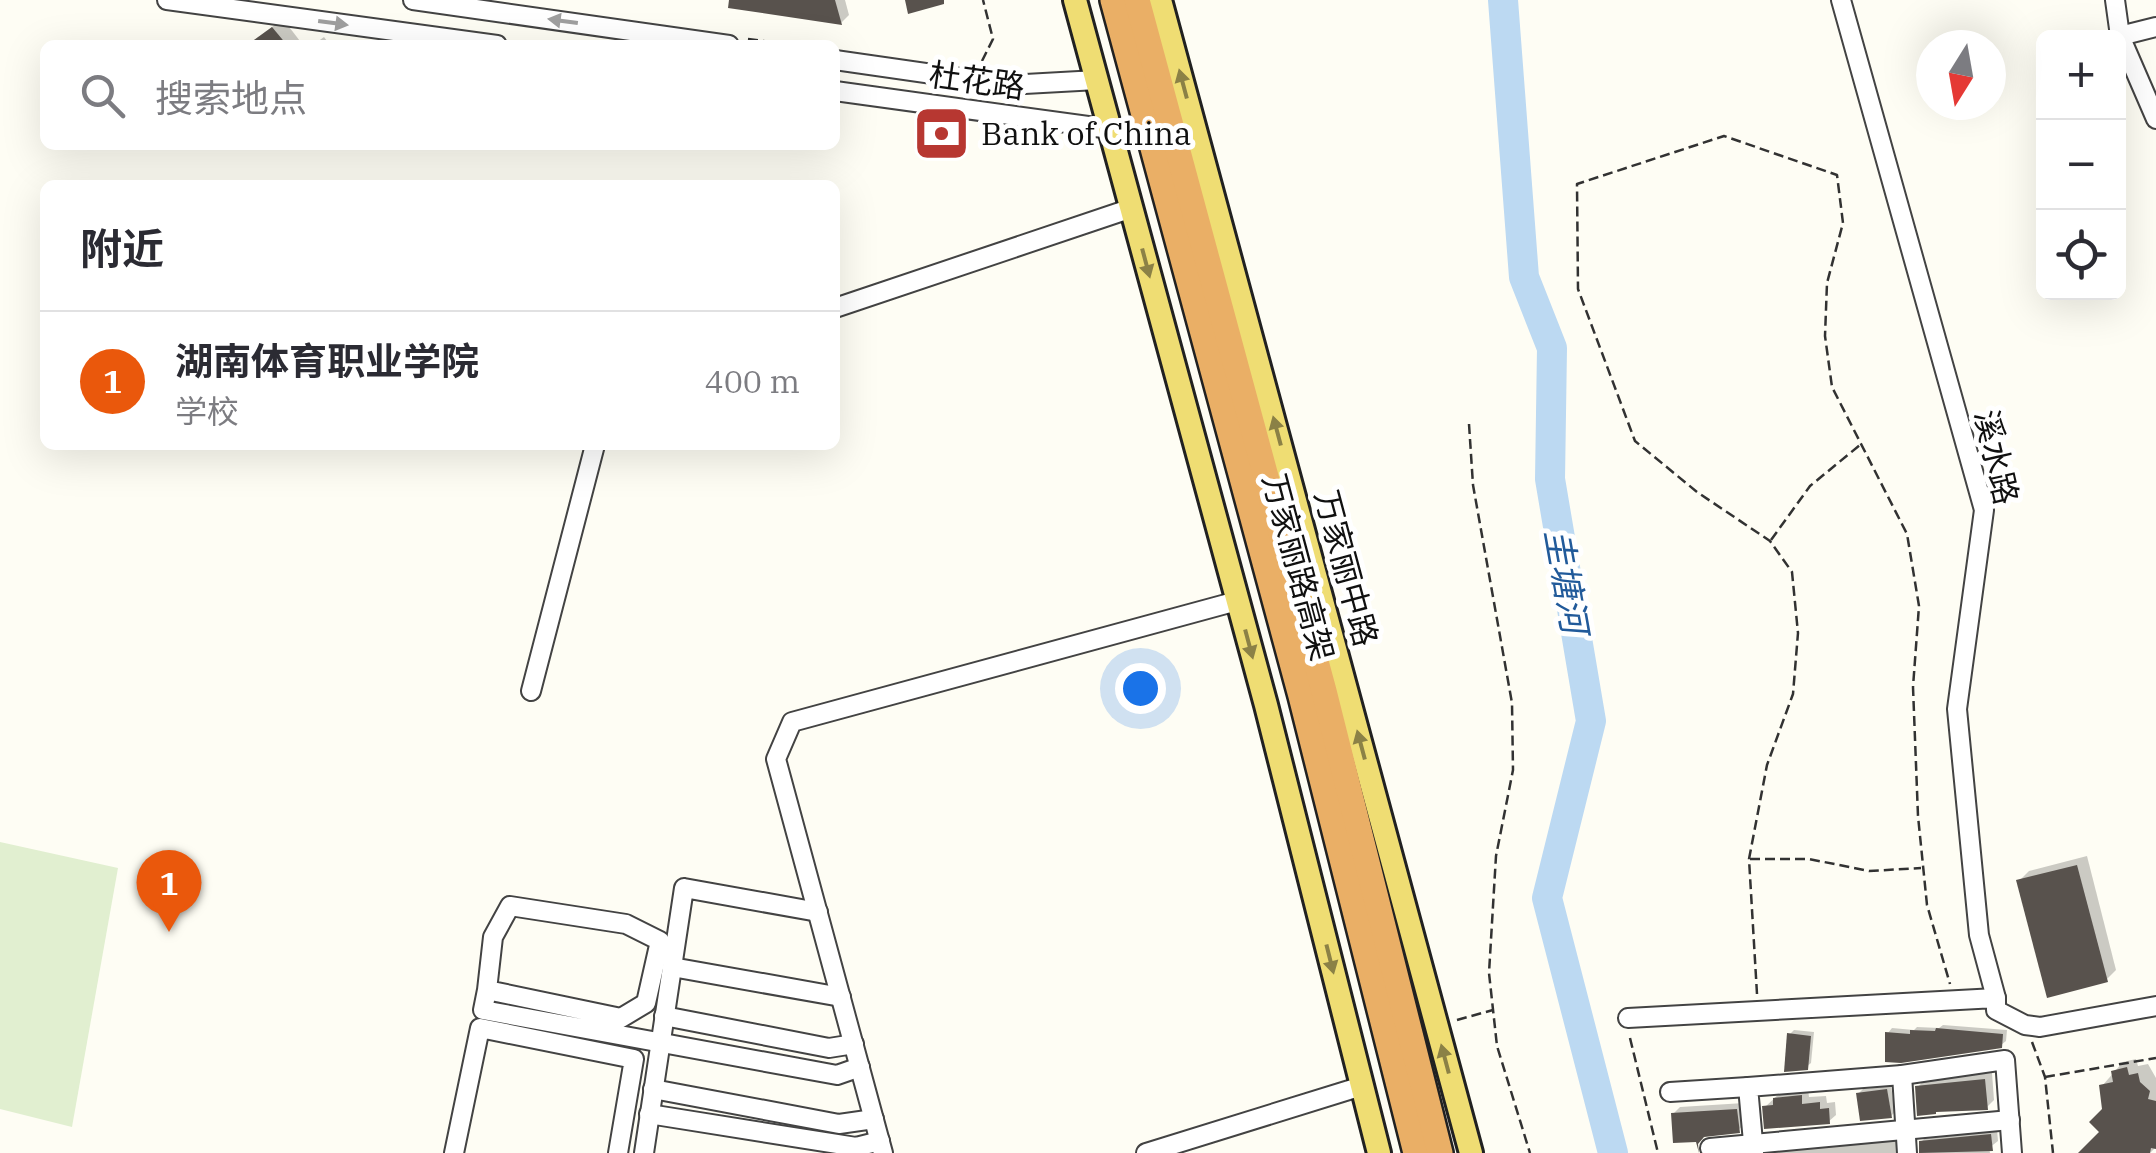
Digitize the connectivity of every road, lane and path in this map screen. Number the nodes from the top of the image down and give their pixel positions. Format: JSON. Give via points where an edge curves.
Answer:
{"nodes":[{"id":1,"x":167,"y":0,"type":"edge"},
{"id":2,"x":413,"y":0,"type":"edge"},
{"id":3,"x":983,"y":0,"type":"edge"},
{"id":4,"x":1076,"y":0,"type":"edge"},
{"id":5,"x":1113,"y":0,"type":"edge"},
{"id":6,"x":1137,"y":0,"type":"edge"},
{"id":7,"x":1160,"y":0,"type":"edge"},
{"id":8,"x":1840,"y":0,"type":"edge"},
{"id":9,"x":2114,"y":0,"type":"edge"},
{"id":10,"x":2156,"y":27,"type":"edge"},
{"id":11,"x":2119,"y":30,"type":"edge"},
{"id":12,"x":2126,"y":34,"type":"edge"},
{"id":13,"x":460,"y":40,"type":"edge"},
{"id":14,"x":694,"y":40,"type":"edge"},
{"id":15,"x":2126,"y":50,"type":"edge"},
{"id":16,"x":840,"y":61,"type":"edge"},
{"id":17,"x":979,"y":67,"type":"dead end"},
{"id":18,"x":1097,"y":80,"type":"junction"},
{"id":19,"x":840,"y":92,"type":"edge"},
{"id":20,"x":2156,"y":120,"type":"edge"},
{"id":21,"x":1110,"y":128,"type":"junction"},
{"id":22,"x":1132,"y":208,"type":"junction"},
{"id":23,"x":840,"y":306,"type":"edge"},
{"id":24,"x":1469,"y":424,"type":"dead end"},
{"id":25,"x":1860,"y":445,"type":"junction"},
{"id":26,"x":594,"y":450,"type":"edge"},
{"id":27,"x":1770,"y":541,"type":"junction"},
{"id":28,"x":1238,"y":600,"type":"junction"},
{"id":29,"x":530,"y":691,"type":"dead end"},
{"id":30,"x":1749,"y":859,"type":"junction"},
{"id":31,"x":1923,"y":867,"type":"junction"},
{"id":32,"x":818,"y":912,"type":"junction"},
{"id":33,"x":672,"y":966,"type":"junction"},
{"id":34,"x":487,"y":990,"type":"junction"},
{"id":35,"x":841,"y":996,"type":"junction"},
{"id":36,"x":1996,"y":998,"type":"junction"},
{"id":37,"x":1954,"y":1000,"type":"junction"},
{"id":38,"x":2156,"y":1006,"type":"edge"},
{"id":39,"x":1493,"y":1010,"type":"junction"},
{"id":40,"x":1760,"y":1011,"type":"junction"},
{"id":41,"x":664,"y":1016,"type":"junction"},
{"id":42,"x":1628,"y":1018,"type":"joint"},
{"id":43,"x":482,"y":1019,"type":"junction"},
{"id":44,"x":2025,"y":1025,"type":"junction"},
{"id":45,"x":1436,"y":1026,"type":"junction"},
{"id":46,"x":660,"y":1042,"type":"junction"},
{"id":47,"x":854,"y":1044,"type":"junction"},
{"id":48,"x":2156,"y":1058,"type":"edge"},
{"id":49,"x":860,"y":1066,"type":"junction"},
{"id":50,"x":1902,"y":1075,"type":"junction"},
{"id":51,"x":2045,"y":1077,"type":"junction"},
{"id":52,"x":1362,"y":1086,"type":"junction"},
{"id":53,"x":1748,"y":1086,"type":"junction"},
{"id":54,"x":653,"y":1089,"type":"junction"},
{"id":55,"x":1670,"y":1092,"type":"dead end"},
{"id":56,"x":649,"y":1114,"type":"junction"},
{"id":57,"x":874,"y":1120,"type":"junction"},
{"id":58,"x":2010,"y":1120,"type":"junction"},
{"id":59,"x":1906,"y":1130,"type":"junction"},
{"id":60,"x":882,"y":1147,"type":"edge"},
{"id":61,"x":1710,"y":1148,"type":"dead end"},
{"id":62,"x":1753,"y":1148,"type":"edge"},
{"id":63,"x":454,"y":1153,"type":"edge"},
{"id":64,"x":618,"y":1153,"type":"edge"},
{"id":65,"x":644,"y":1153,"type":"edge"},
{"id":66,"x":1146,"y":1153,"type":"edge"},
{"id":67,"x":1379,"y":1153,"type":"edge"},
{"id":68,"x":1416,"y":1153,"type":"edge"},
{"id":69,"x":1440,"y":1153,"type":"edge"},
{"id":70,"x":1470,"y":1153,"type":"edge"},
{"id":71,"x":1530,"y":1153,"type":"edge"},
{"id":72,"x":1658,"y":1153,"type":"edge"},
{"id":73,"x":1907,"y":1153,"type":"edge"},
{"id":74,"x":2012,"y":1153,"type":"edge"},
{"id":75,"x":2053,"y":1153,"type":"edge"}],
"edges":[{"from":1,"to":13,"type":"street","one_way":true},
{"from":14,"to":2,"type":"street","one_way":true},
{"from":3,"to":17,"type":"path","via":[[993,39]]},
{"from":4,"to":18,"type":"main road"},
{"from":5,"to":68,"type":"highway","name":"万家丽路高架"},
{"from":6,"to":69,"type":"highway","name":"万家丽路高架","via":[[1324,691]]},
{"from":45,"to":7,"type":"main road","name":"万家丽中路","one_way":true},
{"from":8,"to":36,"type":"street","name":"溪水路","via":[[1984,510],[1956,709],[1979,935]]},
{"from":9,"to":11,"type":"street"},
{"from":10,"to":12,"type":"street"},
{"from":15,"to":20,"type":"street"},
{"from":16,"to":18,"type":"street","name":"杜花路","via":[[1010,85]]},
{"from":18,"to":21,"type":"main road"},
{"from":19,"to":21,"type":"street","name":"杜花路"},
{"from":21,"to":22,"type":"main road"},
{"from":22,"to":23,"type":"street"},
{"from":22,"to":28,"type":"main road","one_way":true},
{"from":24,"to":39,"type":"path","via":[[1472,485],[1512,702],[1513,770],[1491,920]]},
{"from":25,"to":27,"type":"path","via":[[1810,486]]},
{"from":25,"to":27,"type":"path","via":[[1832,387],[1825,336],[1827,283],[1842,223],[1837,175],[1724,136],[1578,184],[1578,290],[1635,441]]},
{"from":25,"to":31,"type":"path","via":[[1907,534],[1919,606],[1913,687]]},
{"from":26,"to":29,"type":"street"},
{"from":27,"to":30,"type":"path","via":[[1792,572],[1798,633],[1793,694],[1767,765]]},
{"from":28,"to":32,"type":"street","via":[[792,722],[776,759]]},
{"from":28,"to":52,"type":"main road","one_way":true},
{"from":30,"to":31,"type":"path","via":[[1809,859],[1868,872]]},
{"from":30,"to":40,"type":"path"},
{"from":31,"to":37,"type":"path","via":[[1926,905]]},
{"from":32,"to":33,"type":"street","via":[[684,888]]},
{"from":32,"to":35,"type":"street"},
{"from":33,"to":35,"type":"street"},
{"from":33,"to":41,"type":"street"},
{"from":34,"to":34,"type":"street","via":[[621,1018],[646,1003],[660,942],[626,924],[510,906],[493,936]]},
{"from":34,"to":43,"type":"street"},
{"from":35,"to":47,"type":"street"},
{"from":36,"to":37,"type":"street"},
{"from":36,"to":44,"type":"street","via":[[1996,1010]]},
{"from":37,"to":40,"type":"street"},
{"from":38,"to":44,"type":"street"},
{"from":39,"to":45,"type":"path"},
{"from":39,"to":71,"type":"path","via":[[1497,1046]]},
{"from":40,"to":42,"type":"street"},
{"from":41,"to":46,"type":"street"},
{"from":41,"to":47,"type":"street","via":[[829,1048]]},
{"from":42,"to":72,"type":"path"},
{"from":43,"to":46,"type":"street"},
{"from":43,"to":63,"type":"street"},
{"from":43,"to":64,"type":"street","via":[[634,1059]]},
{"from":44,"to":51,"type":"path"},
{"from":70,"to":45,"type":"main road","name":"万家丽中路","one_way":true},
{"from":46,"to":49,"type":"street","via":[[837,1075]]},
{"from":46,"to":54,"type":"street"},
{"from":47,"to":49,"type":"street"},
{"from":48,"to":51,"type":"path"},
{"from":49,"to":57,"type":"street"},
{"from":50,"to":53,"type":"street"},
{"from":50,"to":58,"type":"street","via":[[2006,1060]]},
{"from":50,"to":59,"type":"street"},
{"from":51,"to":75,"type":"path"},
{"from":52,"to":66,"type":"street"},
{"from":52,"to":67,"type":"main road"},
{"from":53,"to":55,"type":"street"},
{"from":53,"to":62,"type":"street"},
{"from":54,"to":56,"type":"street"},
{"from":54,"to":57,"type":"street","via":[[839,1124]]},
{"from":56,"to":60,"type":"street"},
{"from":56,"to":65,"type":"street"},
{"from":57,"to":60,"type":"street"},
{"from":58,"to":59,"type":"street"},
{"from":58,"to":74,"type":"street"},
{"from":59,"to":62,"type":"street"},
{"from":59,"to":73,"type":"street"},
{"from":61,"to":62,"type":"street"}]}
